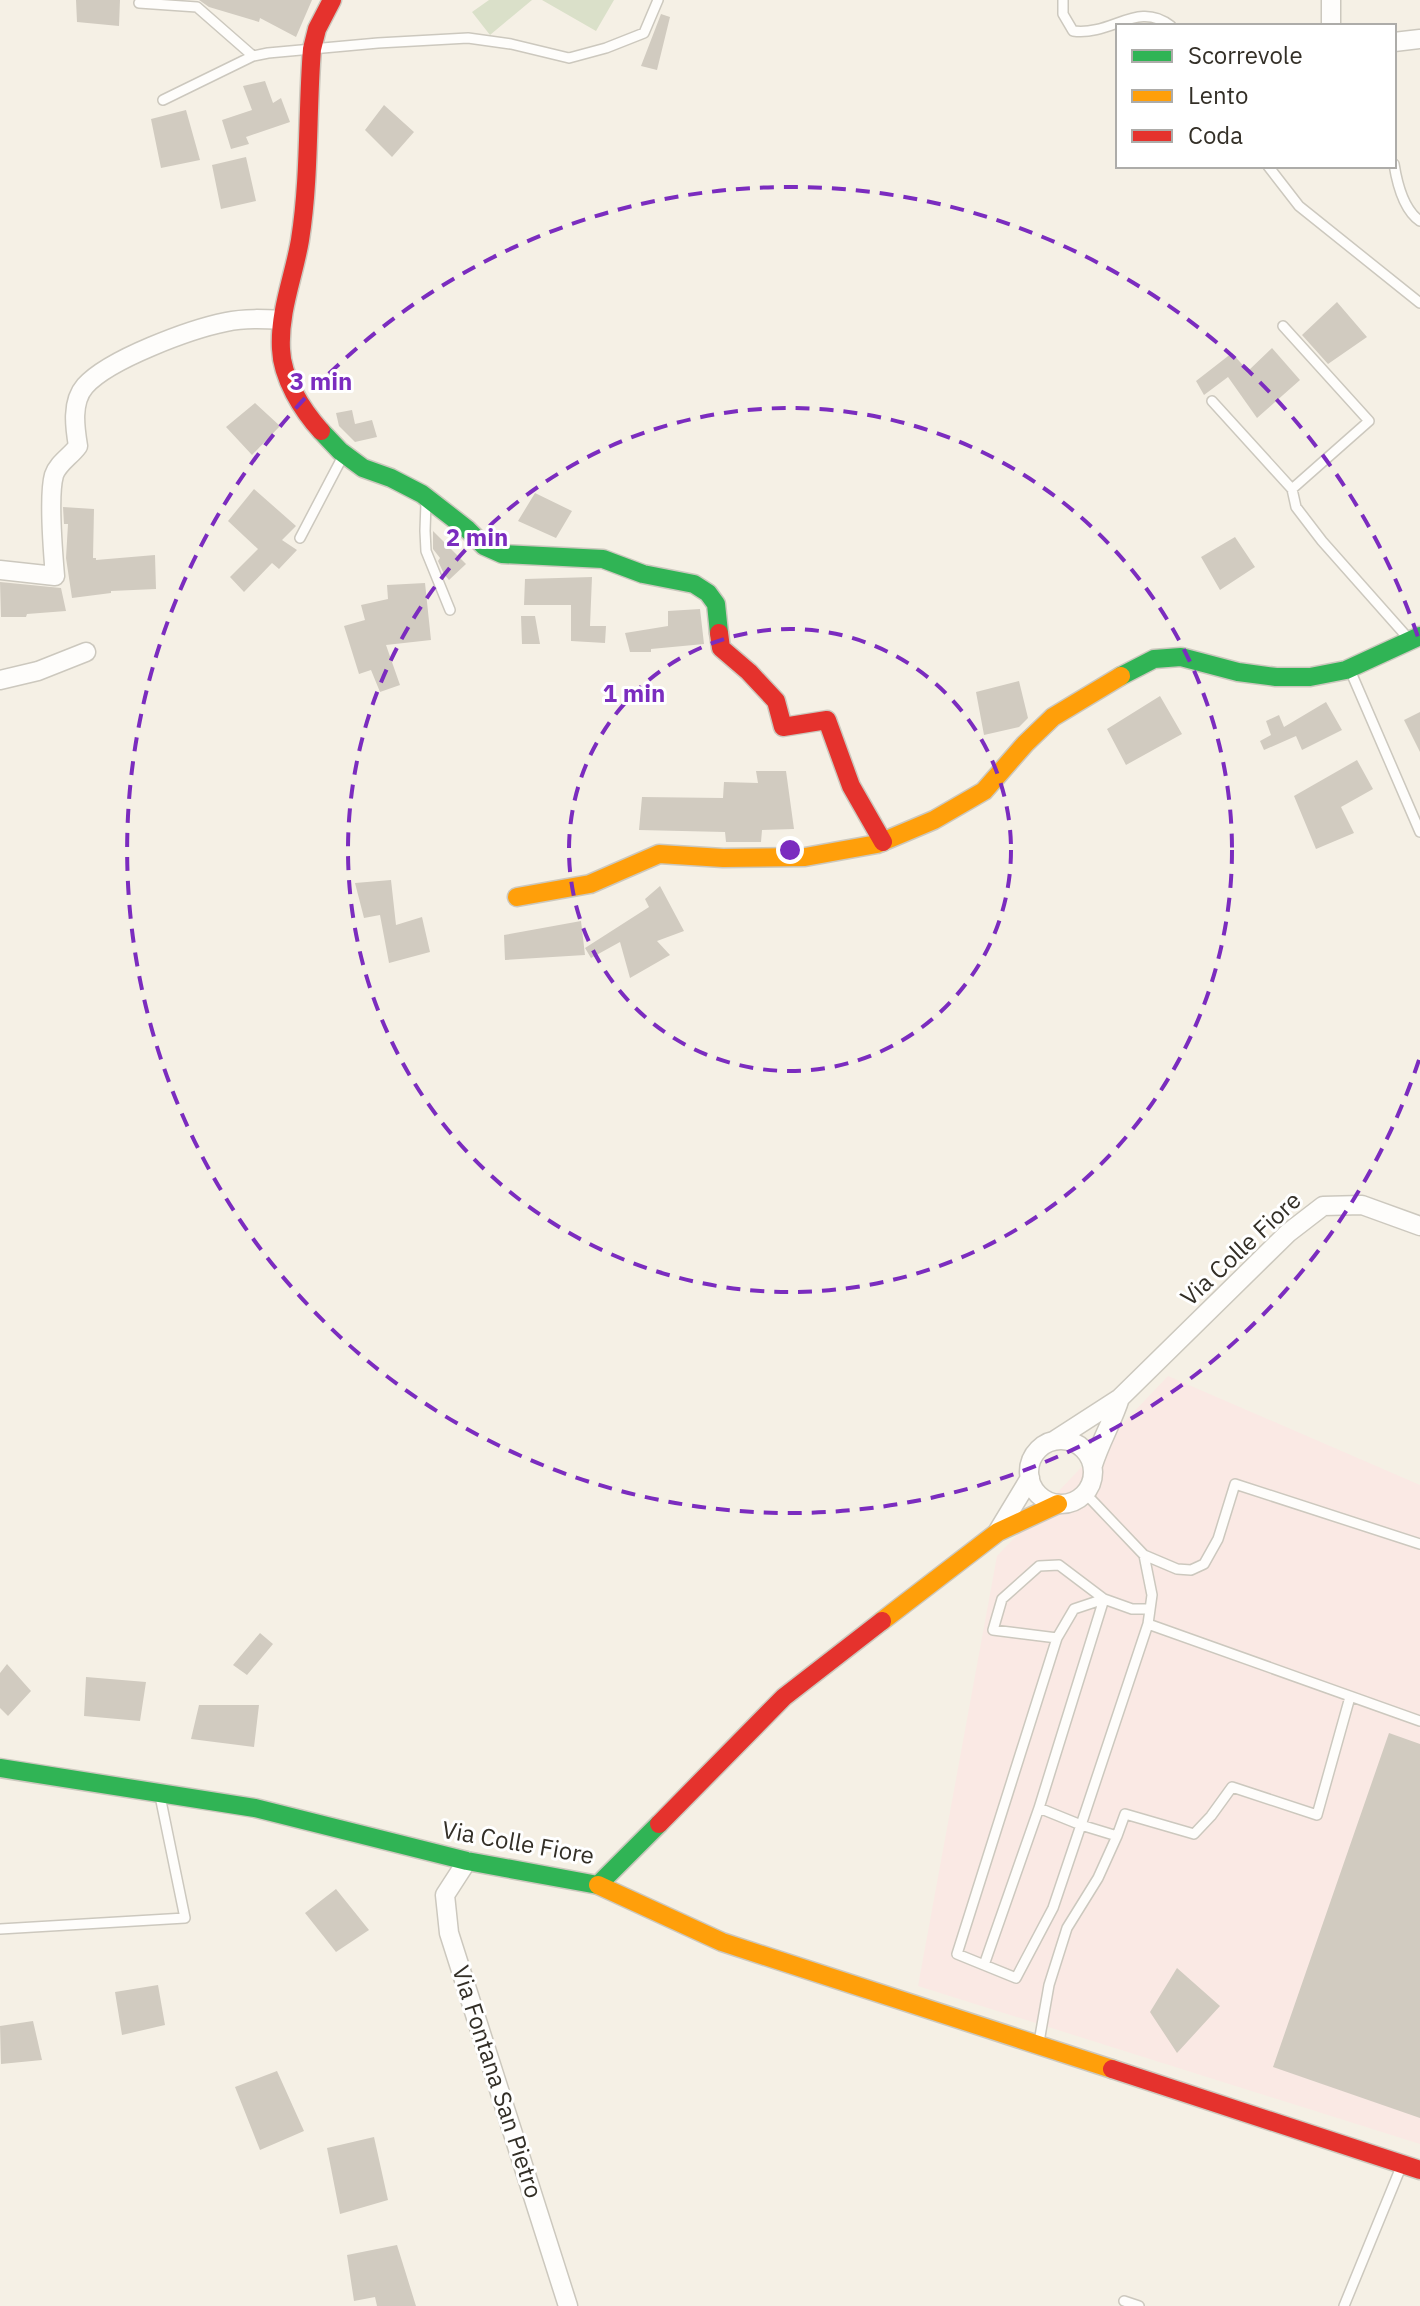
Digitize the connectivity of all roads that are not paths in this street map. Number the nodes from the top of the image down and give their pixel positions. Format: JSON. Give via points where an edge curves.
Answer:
{"nodes":[{"id":1,"x":332,"y":0,"type":"edge"},
{"id":2,"x":658,"y":0,"type":"edge"},
{"id":3,"x":1063,"y":0,"type":"edge"},
{"id":4,"x":1331,"y":0,"type":"edge"},
{"id":5,"x":139,"y":3,"type":"dead end"},
{"id":6,"x":1169,"y":24,"type":"edge"},
{"id":7,"x":1331,"y":24,"type":"edge"},
{"id":8,"x":1420,"y":39,"type":"edge"},
{"id":9,"x":1396,"y":42,"type":"edge"},
{"id":10,"x":312,"y":49,"type":"junction"},
{"id":11,"x":253,"y":56,"type":"junction"},
{"id":12,"x":163,"y":100,"type":"dead end"},
{"id":13,"x":1270,"y":168,"type":"edge"},
{"id":14,"x":1395,"y":168,"type":"edge"},
{"id":15,"x":1420,"y":221,"type":"edge"},
{"id":16,"x":1420,"y":303,"type":"edge"},
{"id":17,"x":282,"y":320,"type":"junction"},
{"id":18,"x":1283,"y":326,"type":"dead end"},
{"id":19,"x":1212,"y":401,"type":"dead end"},
{"id":20,"x":344,"y":454,"type":"junction"},
{"id":21,"x":1292,"y":489,"type":"junction"},
{"id":22,"x":426,"y":497,"type":"junction"},
{"id":23,"x":300,"y":538,"type":"dead end"},
{"id":24,"x":0,"y":570,"type":"edge"},
{"id":25,"x":450,"y":610,"type":"dead end"},
{"id":26,"x":1415,"y":638,"type":"edge"},
{"id":27,"x":86,"y":652,"type":"dead end"},
{"id":28,"x":1350,"y":668,"type":"junction"},
{"id":29,"x":0,"y":680,"type":"edge"},
{"id":30,"x":1420,"y":832,"type":"edge"},
{"id":31,"x":883,"y":842,"type":"junction"},
{"id":32,"x":517,"y":897,"type":"dead end"},
{"id":33,"x":1420,"y":1226,"type":"edge"},
{"id":34,"x":1120,"y":1398,"type":"junction"},
{"id":35,"x":1055,"y":1440,"type":"junction"},
{"id":36,"x":1093,"y":1465,"type":"junction"},
{"id":37,"x":1030,"y":1478,"type":"junction"},
{"id":38,"x":1085,"y":1493,"type":"junction"},
{"id":39,"x":1058,"y":1504,"type":"junction"},
{"id":40,"x":998,"y":1532,"type":"junction"},
{"id":41,"x":1420,"y":1544,"type":"edge"},
{"id":42,"x":1144,"y":1555,"type":"junction"},
{"id":43,"x":1104,"y":1599,"type":"junction"},
{"id":44,"x":1150,"y":1609,"type":"junction"},
{"id":45,"x":1148,"y":1624,"type":"junction"},
{"id":46,"x":1057,"y":1638,"type":"junction"},
{"id":47,"x":1350,"y":1697,"type":"junction"},
{"id":48,"x":1420,"y":1721,"type":"edge"},
{"id":49,"x":0,"y":1768,"type":"edge"},
{"id":50,"x":160,"y":1793,"type":"junction"},
{"id":51,"x":1039,"y":1808,"type":"junction"},
{"id":52,"x":1081,"y":1825,"type":"junction"},
{"id":53,"x":1117,"y":1836,"type":"junction"},
{"id":54,"x":467,"y":1861,"type":"junction"},
{"id":55,"x":598,"y":1885,"type":"junction"},
{"id":56,"x":0,"y":1929,"type":"edge"},
{"id":57,"x":984,"y":1965,"type":"junction"},
{"id":58,"x":1039,"y":2045,"type":"junction"},
{"id":59,"x":1411,"y":2167,"type":"edge"},
{"id":60,"x":1124,"y":2301,"type":"dead end"},
{"id":61,"x":568,"y":2306,"type":"edge"},
{"id":62,"x":1139,"y":2306,"type":"edge"},
{"id":63,"x":1344,"y":2306,"type":"edge"}],
"edges":[{"from":1,"to":10,"type":"street"},
{"from":2,"to":10,"type":"lane","via":[[644,33],[569,58],[468,38]]},
{"from":3,"to":6,"type":"lane","via":[[1063,14],[1073,31],[1087,33],[1145,13]]},
{"from":4,"to":7,"type":"street"},
{"from":5,"to":11,"type":"lane","via":[[197,7]]},
{"from":8,"to":9,"type":"street"},
{"from":10,"to":11,"type":"lane"},
{"from":10,"to":17,"type":"street","via":[[300,241]]},
{"from":11,"to":12,"type":"lane"},
{"from":13,"to":16,"type":"lane","via":[[1299,206]]},
{"from":14,"to":15,"type":"lane","via":[[1403,195]]},
{"from":17,"to":20,"type":"street","via":[[286,374],[317,426]]},
{"from":17,"to":24,"type":"street","via":[[226,322],[193,331],[132,354],[83,387],[75,415],[78,446],[55,473],[53,485],[55,576]]},
{"from":18,"to":21,"type":"lane","via":[[1369,421]]},
{"from":19,"to":21,"type":"lane"},
{"from":20,"to":22,"type":"street"},
{"from":20,"to":23,"type":"lane"},
{"from":21,"to":26,"type":"lane","via":[[1296,507],[1322,541]]},
{"from":22,"to":25,"type":"lane","via":[[426,551]]},
{"from":22,"to":31,"type":"street","via":[[484,546],[502,554],[603,559],[694,584],[708,593],[716,604],[721,648],[776,701],[783,727],[827,720],[851,786]]},
{"from":26,"to":28,"type":"street"},
{"from":27,"to":29,"type":"street"},
{"from":28,"to":30,"type":"lane"},
{"from":28,"to":31,"type":"street","via":[[1310,677],[1276,677],[1181,657],[1154,659],[1053,717],[984,791]]},
{"from":31,"to":32,"type":"street","via":[[805,857],[659,854],[590,884]]},
{"from":33,"to":34,"type":"street","name":"Via Colle Fiore","via":[[1362,1205],[1323,1206],[1288,1233]]},
{"from":34,"to":35,"type":"street","name":"Via Colle Fiore"},
{"from":34,"to":36,"type":"street","name":"Via Colle Fiore"},
{"from":35,"to":36,"type":"street","via":[[1074,1442],[1090,1455]]},
{"from":35,"to":37,"type":"street","via":[[1035,1452]]},
{"from":36,"to":38,"type":"street"},
{"from":37,"to":39,"type":"street","via":[[1040,1496]]},
{"from":37,"to":40,"type":"street","name":"Via Colle Fiore"},
{"from":38,"to":39,"type":"street"},
{"from":38,"to":42,"type":"lane"},
{"from":39,"to":40,"type":"street","name":"Via Colle Fiore"},
{"from":40,"to":55,"type":"street","name":"Via Colle Fiore","via":[[784,1697]]},
{"from":41,"to":42,"type":"lane","via":[[1235,1484],[1218,1539],[1204,1564],[1177,1569]]},
{"from":42,"to":44,"type":"lane"},
{"from":43,"to":44,"type":"lane"},
{"from":43,"to":46,"type":"lane","via":[[1074,1609]]},
{"from":43,"to":46,"type":"lane","via":[[1059,1565],[1039,1566],[1002,1599],[993,1630]]},
{"from":43,"to":51,"type":"lane"},
{"from":44,"to":45,"type":"lane"},
{"from":45,"to":47,"type":"lane"},
{"from":45,"to":52,"type":"lane"},
{"from":46,"to":57,"type":"lane","via":[[957,1954]]},
{"from":47,"to":48,"type":"lane"},
{"from":47,"to":53,"type":"lane","via":[[1317,1815],[1232,1787],[1194,1834],[1125,1814]]},
{"from":49,"to":50,"type":"street","name":"Via Colle Fiore"},
{"from":50,"to":54,"type":"street","name":"Via Colle Fiore","via":[[255,1808]]},
{"from":50,"to":56,"type":"lane","via":[[185,1918]]},
{"from":51,"to":52,"type":"lane"},
{"from":51,"to":57,"type":"lane"},
{"from":52,"to":53,"type":"lane"},
{"from":52,"to":57,"type":"lane","via":[[1053,1908],[1016,1978]]},
{"from":53,"to":58,"type":"lane","via":[[1067,1928],[1049,1985]]},
{"from":54,"to":55,"type":"street","name":"Via Colle Fiore"},
{"from":54,"to":61,"type":"street","name":"Via Fontana San Pietro","via":[[445,1895],[449,1933]]},
{"from":55,"to":58,"type":"street","via":[[722,1942]]},
{"from":58,"to":59,"type":"street"},
{"from":59,"to":63,"type":"lane"},
{"from":60,"to":62,"type":"lane"}]}
